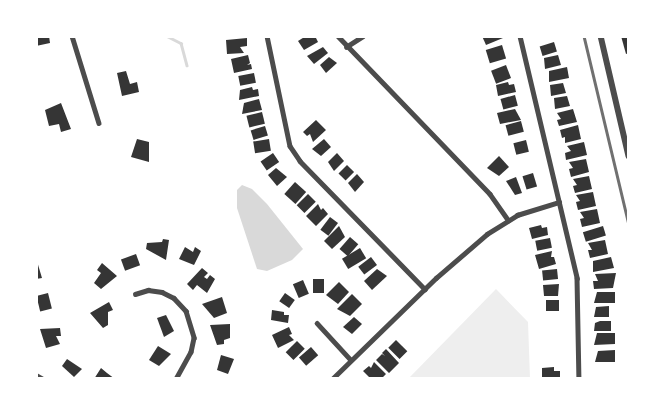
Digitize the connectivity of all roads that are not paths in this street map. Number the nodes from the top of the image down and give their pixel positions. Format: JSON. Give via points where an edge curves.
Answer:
{"nodes":[{"id":1,"x":72,"y":36,"type":"edge"},
{"id":2,"x":266,"y":36,"type":"edge"},
{"id":3,"x":338,"y":36,"type":"edge"},
{"id":4,"x":363,"y":36,"type":"edge"},
{"id":5,"x":520,"y":36,"type":"edge"},
{"id":6,"x":601,"y":36,"type":"edge"},
{"id":7,"x":346,"y":47,"type":"junction"},
{"id":8,"x":99,"y":123,"type":"dead end"},
{"id":9,"x":629,"y":156,"type":"edge"},
{"id":10,"x":559,"y":202,"type":"junction"},
{"id":11,"x":508,"y":220,"type":"junction"},
{"id":12,"x":425,"y":289,"type":"junction"},
{"id":13,"x":135,"y":294,"type":"dead end"},
{"id":14,"x":317,"y":323,"type":"dead end"},
{"id":15,"x":351,"y":360,"type":"junction"},
{"id":16,"x":36,"y":375,"type":"edge"},
{"id":17,"x":43,"y":379,"type":"edge"},
{"id":18,"x":176,"y":379,"type":"edge"},
{"id":19,"x":332,"y":379,"type":"edge"},
{"id":20,"x":579,"y":379,"type":"edge"}],
"edges":[{"from":1,"to":8,"type":"street"},
{"from":2,"to":12,"type":"street","via":[[290,146],[300,161]]},
{"from":3,"to":7,"type":"street"},
{"from":4,"to":7,"type":"street"},
{"from":5,"to":10,"type":"street"},
{"from":6,"to":9,"type":"street"},
{"from":7,"to":11,"type":"street","via":[[490,194]]},
{"from":10,"to":11,"type":"street"},
{"from":10,"to":20,"type":"street","via":[[577,278]]},
{"from":11,"to":12,"type":"street"},
{"from":12,"to":15,"type":"street"},
{"from":13,"to":18,"type":"street","via":[[148,290],[162,292],[174,298],[186,311],[194,338],[191,352]]},
{"from":14,"to":15,"type":"street"},
{"from":15,"to":19,"type":"street"},
{"from":16,"to":17,"type":"street"}]}
